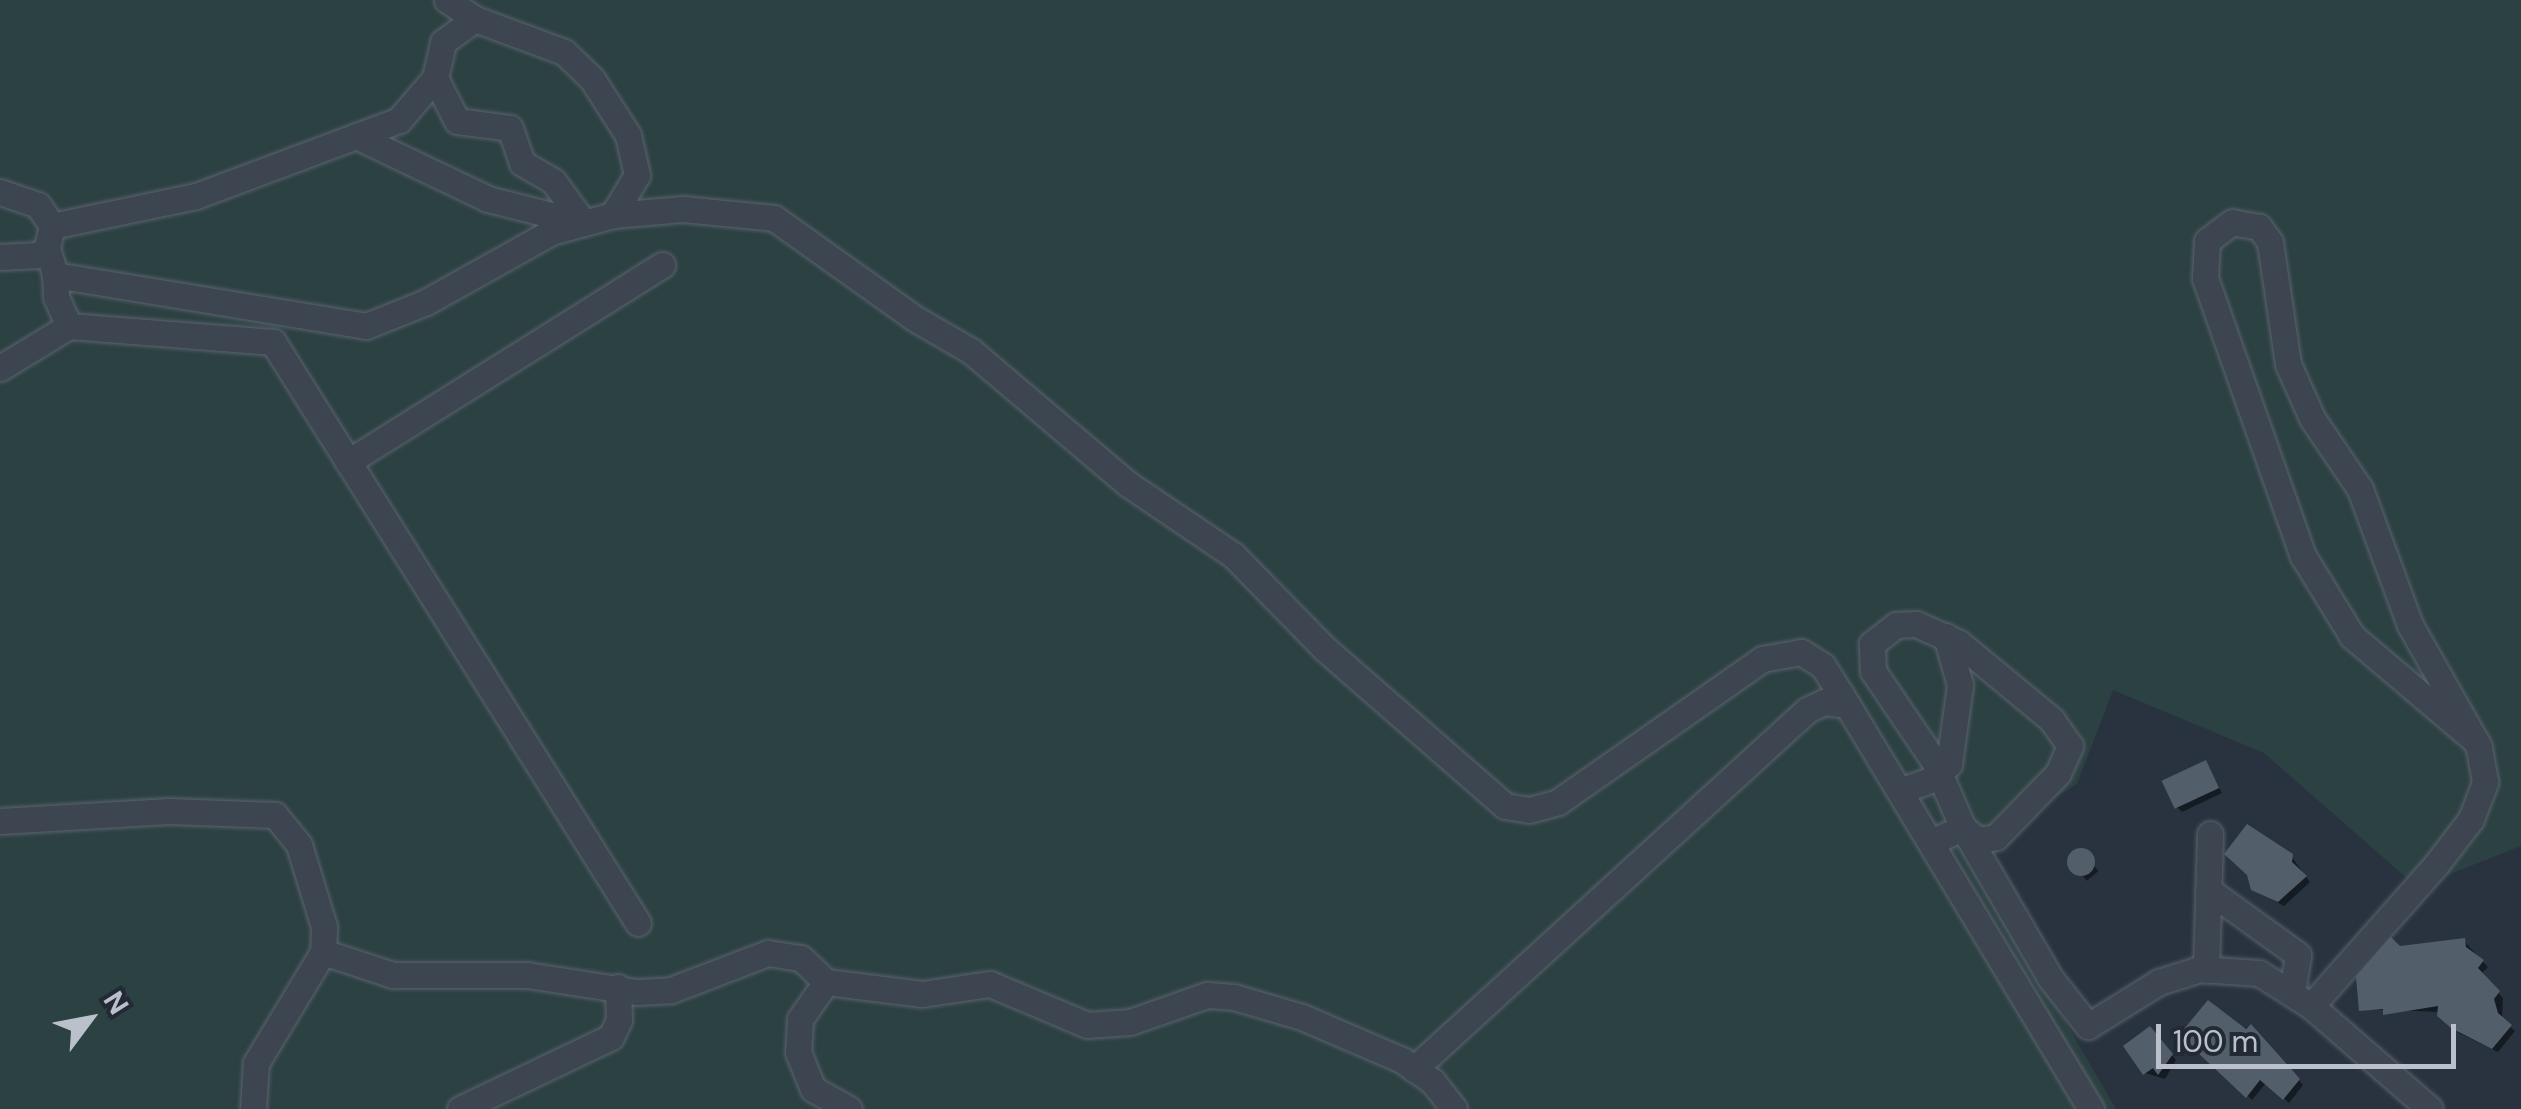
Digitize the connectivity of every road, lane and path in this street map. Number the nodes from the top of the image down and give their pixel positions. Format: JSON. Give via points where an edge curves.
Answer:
{"nodes":[{"id":1,"x":446,"y":0,"type":"edge"},
{"id":2,"x":475,"y":19,"type":"junction"},
{"id":3,"x":435,"y":78,"type":"junction"},
{"id":4,"x":356,"y":136,"type":"junction"},
{"id":5,"x":0,"y":192,"type":"edge"},
{"id":6,"x":613,"y":215,"type":"junction"},
{"id":7,"x":584,"y":223,"type":"junction"},
{"id":8,"x":50,"y":237,"type":"junction"},
{"id":9,"x":0,"y":257,"type":"edge"},
{"id":10,"x":662,"y":265,"type":"dead end"},
{"id":11,"x":55,"y":275,"type":"junction"},
{"id":12,"x":69,"y":326,"type":"junction"},
{"id":13,"x":0,"y":368,"type":"edge"},
{"id":14,"x":348,"y":462,"type":"junction"},
{"id":15,"x":1946,"y":635,"type":"junction"},
{"id":16,"x":1847,"y":705,"type":"junction"},
{"id":17,"x":2476,"y":741,"type":"junction"},
{"id":18,"x":1940,"y":776,"type":"junction"},
{"id":19,"x":1900,"y":790,"type":"junction"},
{"id":20,"x":0,"y":821,"type":"edge"},
{"id":21,"x":1963,"y":828,"type":"junction"},
{"id":22,"x":2210,"y":834,"type":"dead end"},
{"id":23,"x":1932,"y":842,"type":"junction"},
{"id":24,"x":2208,"y":890,"type":"junction"},
{"id":25,"x":638,"y":923,"type":"dead end"},
{"id":26,"x":324,"y":952,"type":"junction"},
{"id":27,"x":2206,"y":970,"type":"junction"},
{"id":28,"x":826,"y":982,"type":"junction"},
{"id":29,"x":618,"y":987,"type":"junction"},
{"id":30,"x":2302,"y":1000,"type":"junction"},
{"id":31,"x":1414,"y":1069,"type":"junction"},
{"id":32,"x":253,"y":1109,"type":"edge"},
{"id":33,"x":460,"y":1109,"type":"edge"},
{"id":34,"x":848,"y":1109,"type":"edge"},
{"id":35,"x":1454,"y":1109,"type":"edge"},
{"id":36,"x":2091,"y":1109,"type":"edge"},
{"id":37,"x":2430,"y":1109,"type":"edge"}],
"edges":[{"from":1,"to":2,"type":"street"},
{"from":2,"to":3,"type":"street","via":[[443,42]]},
{"from":2,"to":6,"type":"street","via":[[564,52],[592,79],[628,135],[636,175]]},
{"from":3,"to":4,"type":"street","via":[[399,120]]},
{"from":3,"to":7,"type":"street","via":[[458,121],[510,128],[522,163],[553,181]]},
{"from":4,"to":7,"type":"street","via":[[488,200]]},
{"from":4,"to":8,"type":"street","via":[[196,196]]},
{"from":5,"to":8,"type":"street","via":[[38,205]]},
{"from":6,"to":7,"type":"street"},
{"from":6,"to":16,"type":"street","via":[[733,212],[774,218],[806,236],[914,318],[972,350],[1128,484],[1232,555],[1324,648],[1505,806],[1529,810],[1558,802],[1762,659],[1785,652],[1801,652],[1822,666]]},
{"from":7,"to":11,"type":"street","via":[[513,250],[426,302],[366,326]]},
{"from":8,"to":9,"type":"street","via":[[33,257]]},
{"from":8,"to":11,"type":"street"},
{"from":10,"to":14,"type":"street"},
{"from":11,"to":12,"type":"street"},
{"from":12,"to":13,"type":"street"},
{"from":12,"to":14,"type":"street","via":[[273,342]]},
{"from":14,"to":25,"type":"street"},
{"from":15,"to":18,"type":"street","via":[[1960,685],[1949,764]]},
{"from":15,"to":18,"type":"street","via":[[1916,624],[1896,626],[1882,632],[1869,655]]},
{"from":15,"to":21,"type":"street","via":[[2052,720],[2070,746],[2058,773],[1996,837],[1978,840]]},
{"from":16,"to":19,"type":"street"},
{"from":16,"to":31,"type":"street","via":[[1824,702],[1807,710]]},
{"from":17,"to":17,"type":"street","via":[[2410,625],[2360,489],[2298,390],[2281,336],[2270,242],[2259,227],[2232,222],[2207,241],[2205,278],[2303,556],[2352,636]]},
{"from":17,"to":30,"type":"street","via":[[2485,782],[2470,819]]},
{"from":18,"to":19,"type":"street"},
{"from":18,"to":21,"type":"street"},
{"from":19,"to":23,"type":"street"},
{"from":20,"to":26,"type":"street","via":[[170,811],[275,815],[299,844],[324,926]]},
{"from":21,"to":23,"type":"street"},
{"from":21,"to":27,"type":"street","via":[[2051,979],[2088,1026],[2159,982]]},
{"from":22,"to":24,"type":"street"},
{"from":23,"to":36,"type":"street"},
{"from":24,"to":27,"type":"street"},
{"from":24,"to":30,"type":"street","via":[[2298,954]]},
{"from":26,"to":29,"type":"street","via":[[393,974],[527,975]]},
{"from":26,"to":32,"type":"street","via":[[256,1063]]},
{"from":27,"to":30,"type":"street","via":[[2258,973]]},
{"from":28,"to":29,"type":"street","via":[[801,958],[768,953],[670,990]]},
{"from":28,"to":31,"type":"street","via":[[922,994],[990,984],[1087,1025],[1130,1022],[1207,995],[1234,998],[1302,1017]]},
{"from":28,"to":34,"type":"street","via":[[800,1018],[798,1052],[813,1089]]},
{"from":29,"to":33,"type":"street","via":[[619,1020],[611,1037]]},
{"from":30,"to":37,"type":"street"},
{"from":31,"to":35,"type":"street"}]}
